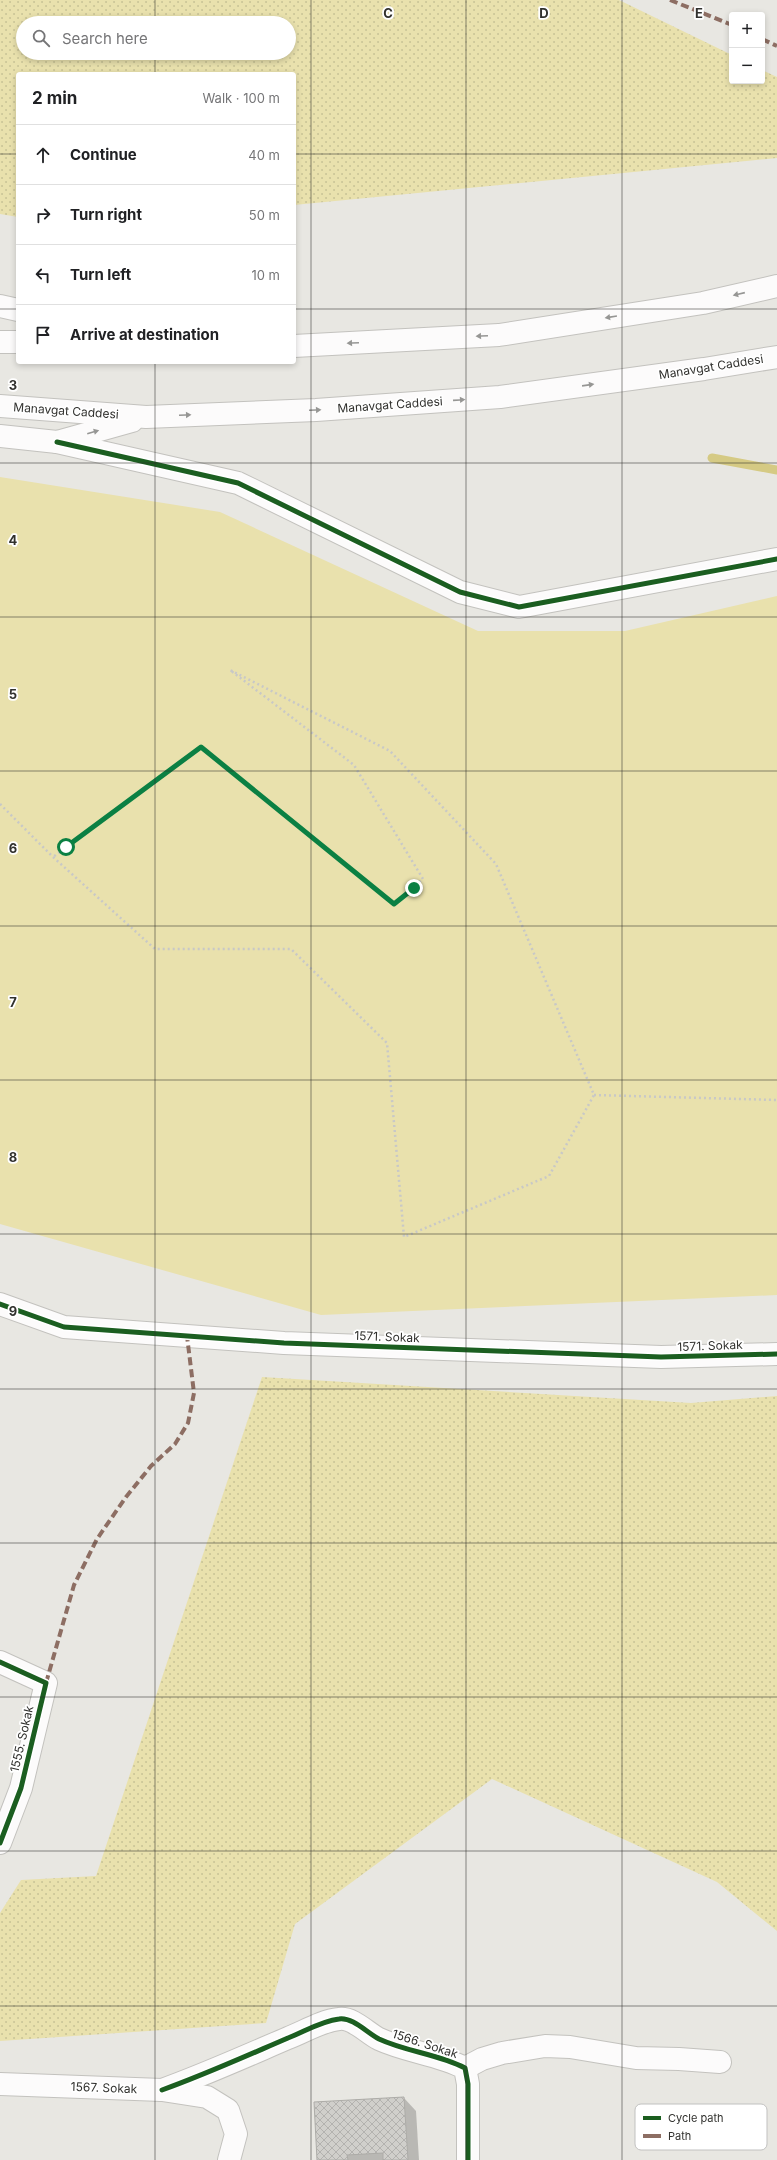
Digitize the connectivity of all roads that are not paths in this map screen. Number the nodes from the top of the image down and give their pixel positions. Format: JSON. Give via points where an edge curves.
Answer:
{"nodes":[{"id":1,"x":777,"y":286,"type":"edge"},
{"id":2,"x":0,"y":306,"type":"edge"},
{"id":3,"x":16,"y":310,"type":"edge"},
{"id":4,"x":0,"y":342,"type":"edge"},
{"id":5,"x":16,"y":342,"type":"edge"},
{"id":6,"x":296,"y":346,"type":"edge"},
{"id":7,"x":777,"y":357,"type":"edge"},
{"id":8,"x":0,"y":406,"type":"edge"},
{"id":9,"x":146,"y":417,"type":"junction"},
{"id":10,"x":0,"y":436,"type":"edge"},
{"id":11,"x":57,"y":442,"type":"junction"},
{"id":12,"x":777,"y":559,"type":"edge"},
{"id":13,"x":0,"y":1304,"type":"edge"},
{"id":14,"x":777,"y":1354,"type":"edge"},
{"id":15,"x":0,"y":1662,"type":"edge"},
{"id":16,"x":0,"y":1843,"type":"edge"},
{"id":17,"x":720,"y":2062,"type":"dead end"},
{"id":18,"x":465,"y":2068,"type":"junction"},
{"id":19,"x":0,"y":2084,"type":"edge"},
{"id":20,"x":162,"y":2090,"type":"junction"},
{"id":21,"x":229,"y":2160,"type":"edge"},
{"id":22,"x":468,"y":2160,"type":"edge"}],
"edges":[{"from":1,"to":6,"type":"main road","one_way":true,"via":[[702,303],[499,335]]},
{"from":2,"to":3,"type":"main road"},
{"from":4,"to":5,"type":"main road"},
{"from":9,"to":7,"type":"main road","name":"Manavgat Caddesi","one_way":true,"via":[[316,410],[500,397]]},
{"from":8,"to":9,"type":"main road","name":"Manavgat Caddesi"},
{"from":11,"to":9,"type":"main road","one_way":true},
{"from":10,"to":11,"type":"main road"},
{"from":11,"to":12,"type":"main road","via":[[238,483],[460,592],[519,607]]},
{"from":13,"to":14,"type":"main road","name":"1571. Sokak","via":[[64,1326],[284,1343],[661,1357]]},
{"from":15,"to":16,"type":"main road","name":"1555. Sokak","via":[[46,1684],[21,1788]]},
{"from":17,"to":18,"type":"main road","via":[[636,2058],[570,2047],[545,2046],[502,2053]]},
{"from":18,"to":20,"type":"main road","name":"1566. Sokak","via":[[450,2061],[398,2047],[340,2018],[315,2026],[202,2076]]},
{"from":18,"to":22,"type":"main road","name":"1566. Sokak","via":[[468,2084]]},
{"from":19,"to":20,"type":"main road","name":"1567. Sokak"},
{"from":20,"to":21,"type":"main road","name":"1567. Sokak","via":[[207,2097],[228,2110],[236,2134]]}]}
